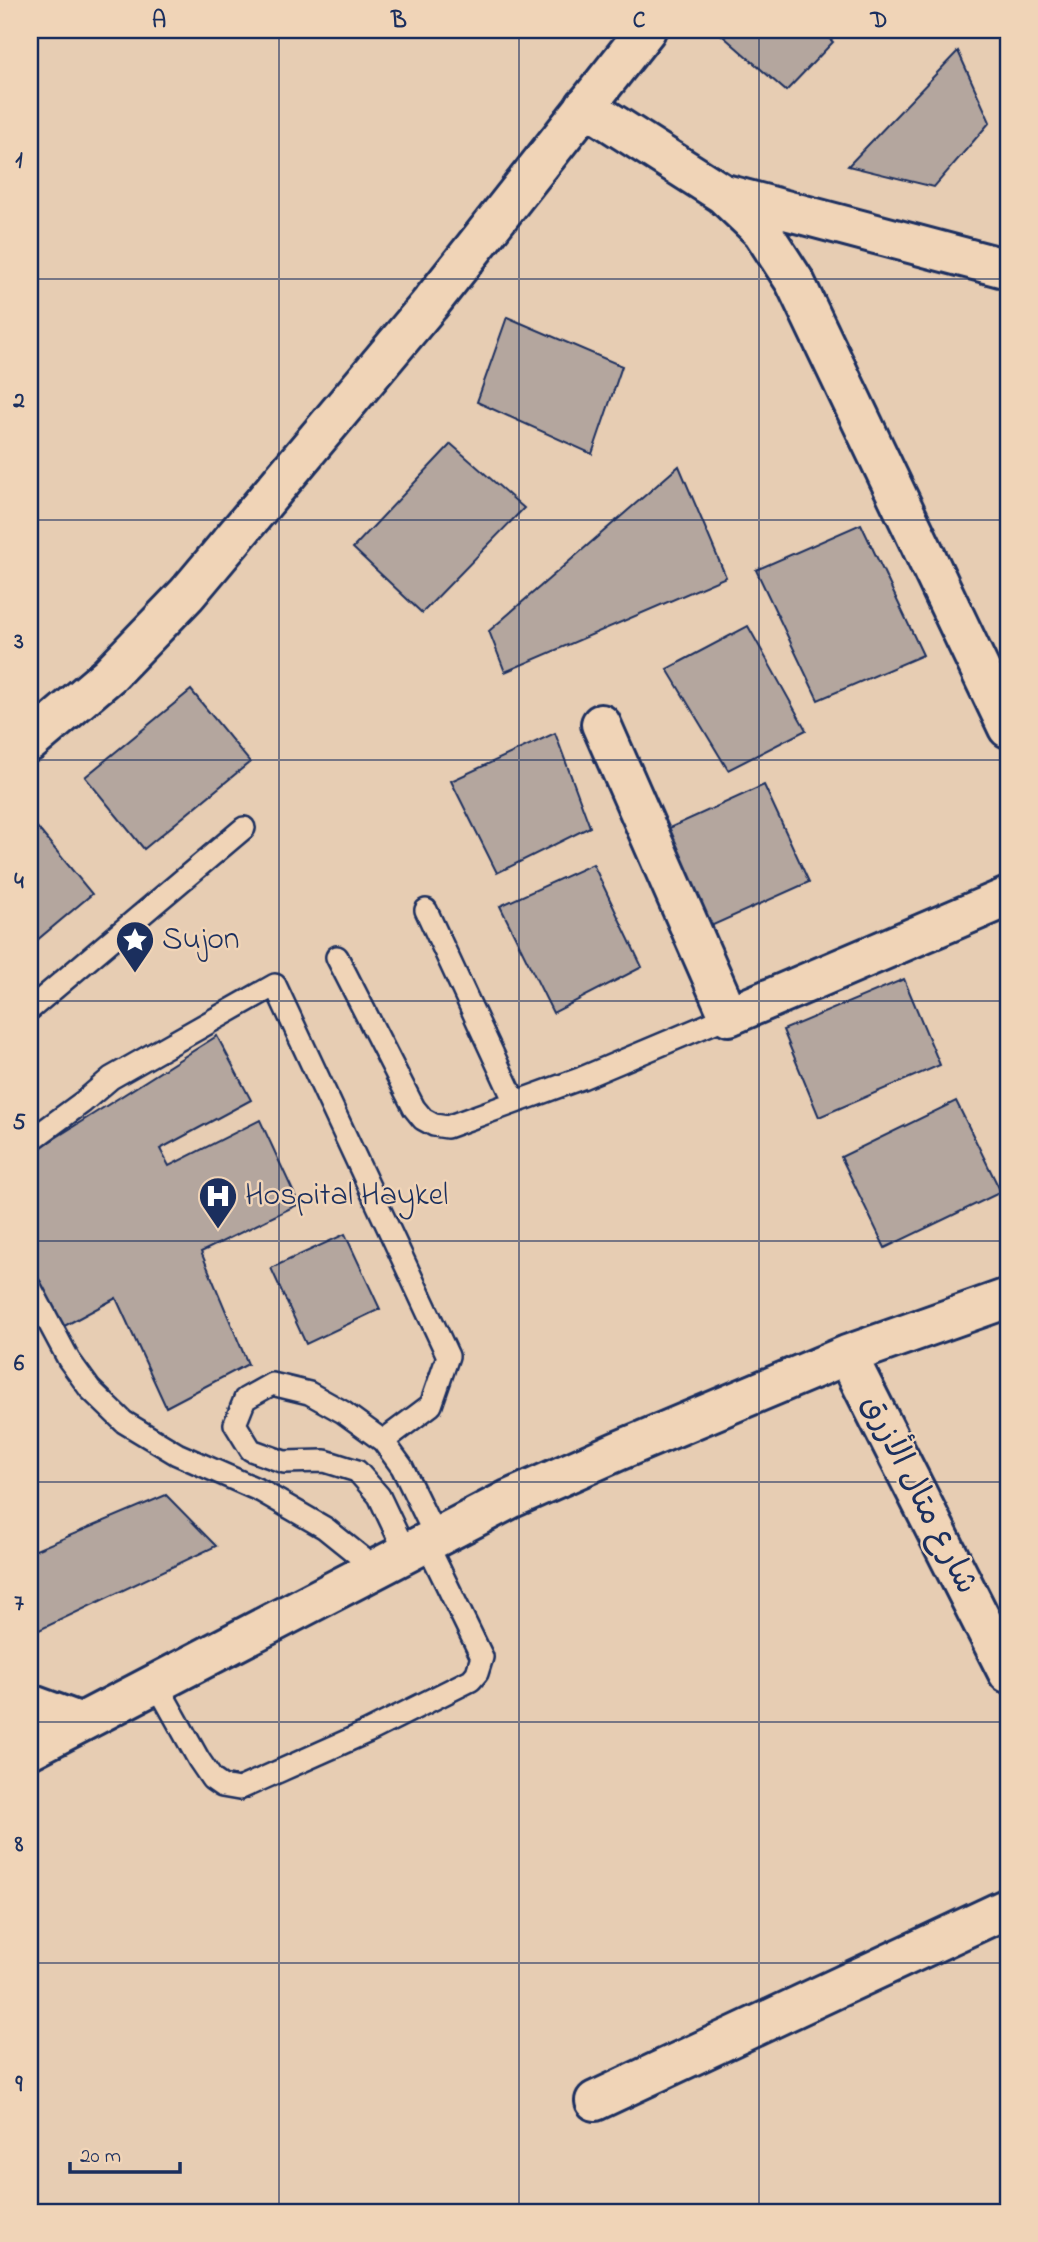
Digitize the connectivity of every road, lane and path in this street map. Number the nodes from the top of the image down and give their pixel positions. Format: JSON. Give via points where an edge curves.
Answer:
{"nodes":[{"id":1,"x":646,"y":30,"type":"edge"},
{"id":2,"x":585,"y":106,"type":"junction"},
{"id":3,"x":723,"y":194,"type":"junction"},
{"id":4,"x":1008,"y":268,"type":"edge"},
{"id":5,"x":601,"y":724,"type":"dead end"},
{"id":6,"x":1008,"y":728,"type":"edge"},
{"id":7,"x":30,"y":742,"type":"edge"},
{"id":8,"x":244,"y":828,"type":"dead end"},
{"id":9,"x":1008,"y":897,"type":"edge"},
{"id":10,"x":426,"y":910,"type":"dead end"},
{"id":11,"x":337,"y":957,"type":"dead end"},
{"id":12,"x":30,"y":1009,"type":"edge"},
{"id":13,"x":729,"y":1016,"type":"junction"},
{"id":14,"x":515,"y":1102,"type":"junction"},
{"id":15,"x":30,"y":1141,"type":"edge"},
{"id":16,"x":30,"y":1287,"type":"edge"},
{"id":17,"x":1008,"y":1298,"type":"edge"},
{"id":18,"x":847,"y":1355,"type":"junction"},
{"id":19,"x":383,"y":1441,"type":"junction"},
{"id":20,"x":411,"y":1550,"type":"junction"},
{"id":21,"x":1008,"y":1673,"type":"edge"},
{"id":22,"x":156,"y":1683,"type":"junction"},
{"id":23,"x":30,"y":1703,"type":"edge"},
{"id":24,"x":79,"y":1722,"type":"junction"},
{"id":25,"x":30,"y":1749,"type":"edge"},
{"id":26,"x":1008,"y":1908,"type":"edge"},
{"id":27,"x":595,"y":2101,"type":"dead end"}],
"edges":[{"from":1,"to":2,"type":"street"},
{"from":2,"to":3,"type":"street"},
{"from":2,"to":7,"type":"street","via":[[429,305],[187,594],[109,675]]},
{"from":3,"to":4,"type":"street"},
{"from":3,"to":6,"type":"street","via":[[762,231],[795,282]]},
{"from":5,"to":13,"type":"street"},
{"from":8,"to":12,"type":"lane"},
{"from":9,"to":13,"type":"street"},
{"from":10,"to":14,"type":"lane"},
{"from":11,"to":14,"type":"lane","via":[[423,1119],[447,1127]]},
{"from":13,"to":14,"type":"lane"},
{"from":15,"to":19,"type":"lane","via":[[111,1078],[275,985],[448,1356],[431,1405]]},
{"from":16,"to":20,"type":"lane","via":[[69,1360],[90,1389],[124,1422],[324,1528]]},
{"from":17,"to":18,"type":"street"},
{"from":18,"to":20,"type":"street","via":[[606,1456]]},
{"from":18,"to":21,"type":"street","name":"شارع متال الأزرق"},
{"from":19,"to":20,"type":"lane","via":[[402,1467]]},
{"from":19,"to":20,"type":"lane","via":[[309,1394],[272,1384],[245,1399],[235,1424],[251,1450],[284,1462],[325,1461],[357,1471],[379,1496]]},
{"from":20,"to":22,"type":"street"},
{"from":20,"to":22,"type":"lane","via":[[482,1657],[471,1680],[239,1788],[212,1779]]},
{"from":22,"to":24,"type":"street"},
{"from":23,"to":24,"type":"street"},
{"from":24,"to":25,"type":"street"},
{"from":26,"to":27,"type":"street"}]}
